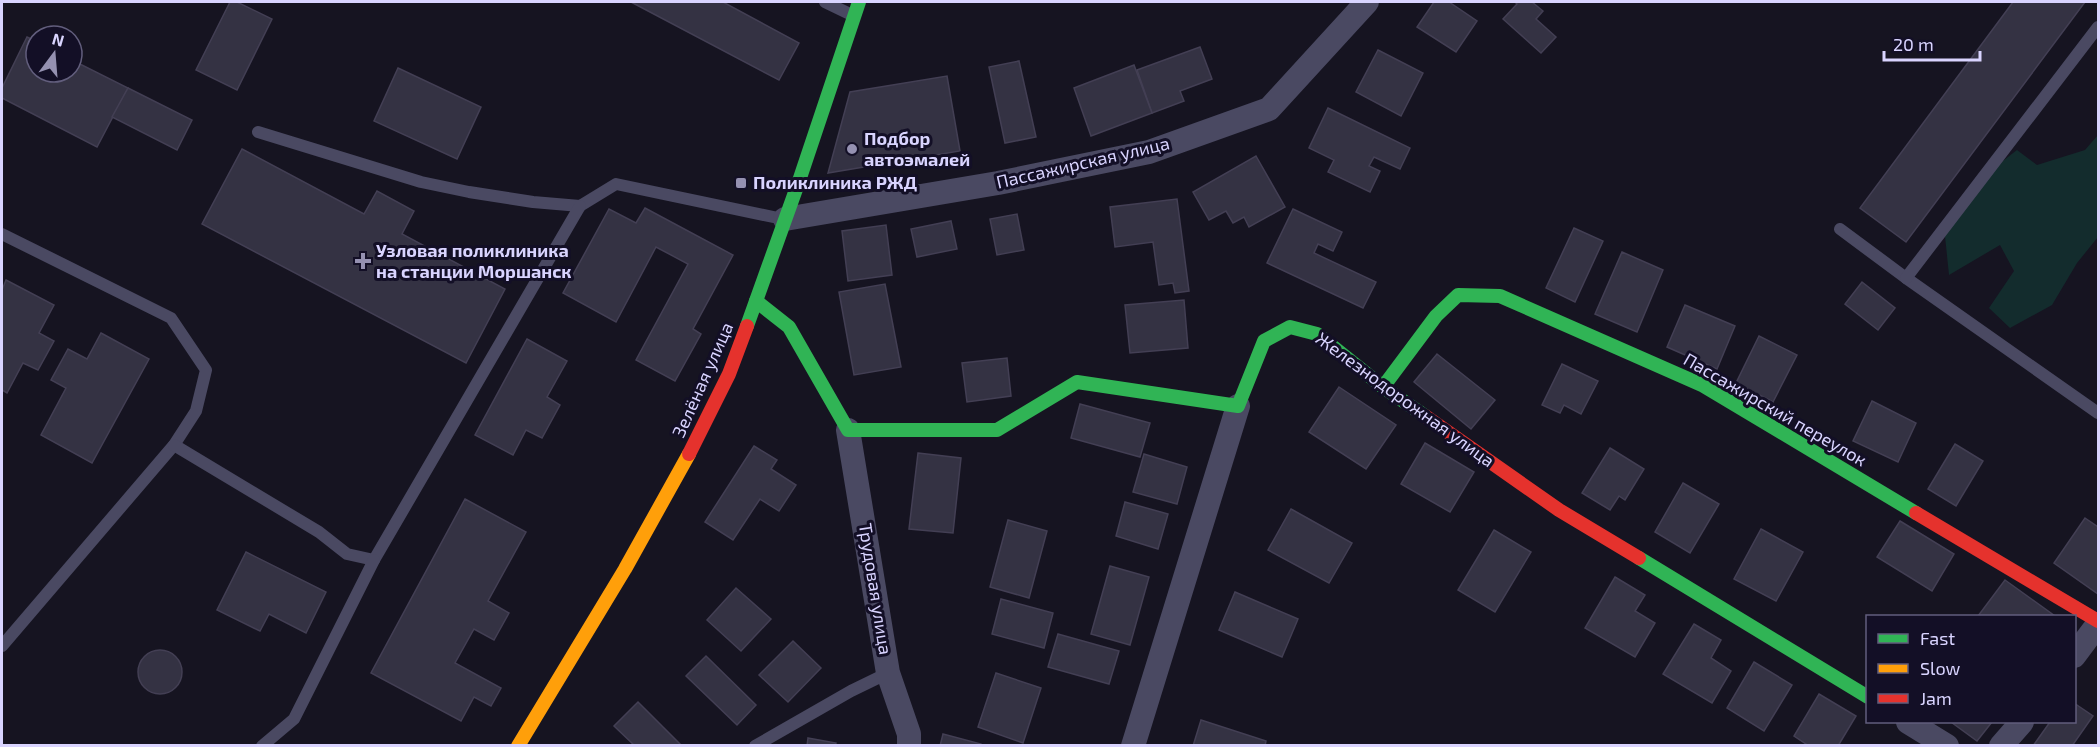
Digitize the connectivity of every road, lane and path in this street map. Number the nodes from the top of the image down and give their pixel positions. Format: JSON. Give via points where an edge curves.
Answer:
{"nodes":[{"id":1,"x":825,"y":2,"type":"edge"},
{"id":2,"x":859,"y":2,"type":"edge"},
{"id":3,"x":1367,"y":2,"type":"edge"},
{"id":4,"x":855,"y":17,"type":"junction"},
{"id":5,"x":2098,"y":27,"type":"edge"},
{"id":6,"x":258,"y":132,"type":"dead end"},
{"id":7,"x":580,"y":206,"type":"junction"},
{"id":8,"x":785,"y":219,"type":"junction"},
{"id":9,"x":1840,"y":229,"type":"dead end"},
{"id":10,"x":2,"y":234,"type":"edge"},
{"id":11,"x":1906,"y":278,"type":"junction"},
{"id":12,"x":756,"y":301,"type":"junction"},
{"id":13,"x":1383,"y":387,"type":"junction"},
{"id":14,"x":1239,"y":406,"type":"junction"},
{"id":15,"x":2098,"y":413,"type":"edge"},
{"id":16,"x":848,"y":430,"type":"junction"},
{"id":17,"x":174,"y":445,"type":"junction"},
{"id":18,"x":375,"y":560,"type":"junction"},
{"id":19,"x":2098,"y":622,"type":"edge"},
{"id":20,"x":2,"y":646,"type":"edge"},
{"id":21,"x":2076,"y":653,"type":"edge"},
{"id":22,"x":888,"y":673,"type":"junction"},
{"id":23,"x":1866,"y":696,"type":"edge"},
{"id":24,"x":1910,"y":723,"type":"edge"},
{"id":25,"x":2021,"y":723,"type":"edge"},
{"id":26,"x":261,"y":746,"type":"edge"},
{"id":27,"x":518,"y":746,"type":"edge"},
{"id":28,"x":755,"y":746,"type":"edge"},
{"id":29,"x":909,"y":746,"type":"edge"},
{"id":30,"x":1133,"y":746,"type":"edge"},
{"id":31,"x":1947,"y":746,"type":"edge"},
{"id":32,"x":2001,"y":746,"type":"edge"}],
"edges":[{"from":1,"to":4,"type":"lane"},
{"from":2,"to":4,"type":"street","name":"Зелёная улица"},
{"from":3,"to":8,"type":"street","name":"Пассажирская улица","via":[[1269,109],[1149,152],[998,183]]},
{"from":4,"to":8,"type":"street","name":"Зелёная улица"},
{"from":5,"to":11,"type":"lane"},
{"from":6,"to":7,"type":"lane","via":[[421,182]]},
{"from":7,"to":8,"type":"lane","via":[[616,184]]},
{"from":7,"to":18,"type":"lane"},
{"from":8,"to":12,"type":"street","name":"Зелёная улица"},
{"from":9,"to":11,"type":"lane"},
{"from":10,"to":17,"type":"lane","via":[[171,318],[206,370],[196,411]]},
{"from":11,"to":15,"type":"lane"},
{"from":12,"to":16,"type":"street","via":[[789,327]]},
{"from":12,"to":27,"type":"street","name":"Зелёная улица","via":[[729,374],[675,482]]},
{"from":13,"to":14,"type":"street","name":"Железнодорожная улица","via":[[1317,334],[1290,327],[1264,340]]},
{"from":13,"to":19,"type":"street","name":"Пассажирский переулок","via":[[1436,316],[1458,295],[1500,296],[1702,385]]},
{"from":13,"to":23,"type":"street","name":"Железнодорожная улица","via":[[1559,510]]},
{"from":14,"to":16,"type":"street","via":[[1077,382],[997,430]]},
{"from":14,"to":30,"type":"street"},
{"from":16,"to":22,"type":"street","name":"Трудовая улица"},
{"from":17,"to":18,"type":"lane","via":[[319,532],[346,554]]},
{"from":17,"to":20,"type":"lane"},
{"from":18,"to":26,"type":"lane","via":[[294,719]]},
{"from":19,"to":21,"type":"street"},
{"from":22,"to":28,"type":"lane"},
{"from":22,"to":29,"type":"street","name":"Трудовая улица","via":[[909,734]]},
{"from":24,"to":31,"type":"street"},
{"from":25,"to":32,"type":"street"}]}
